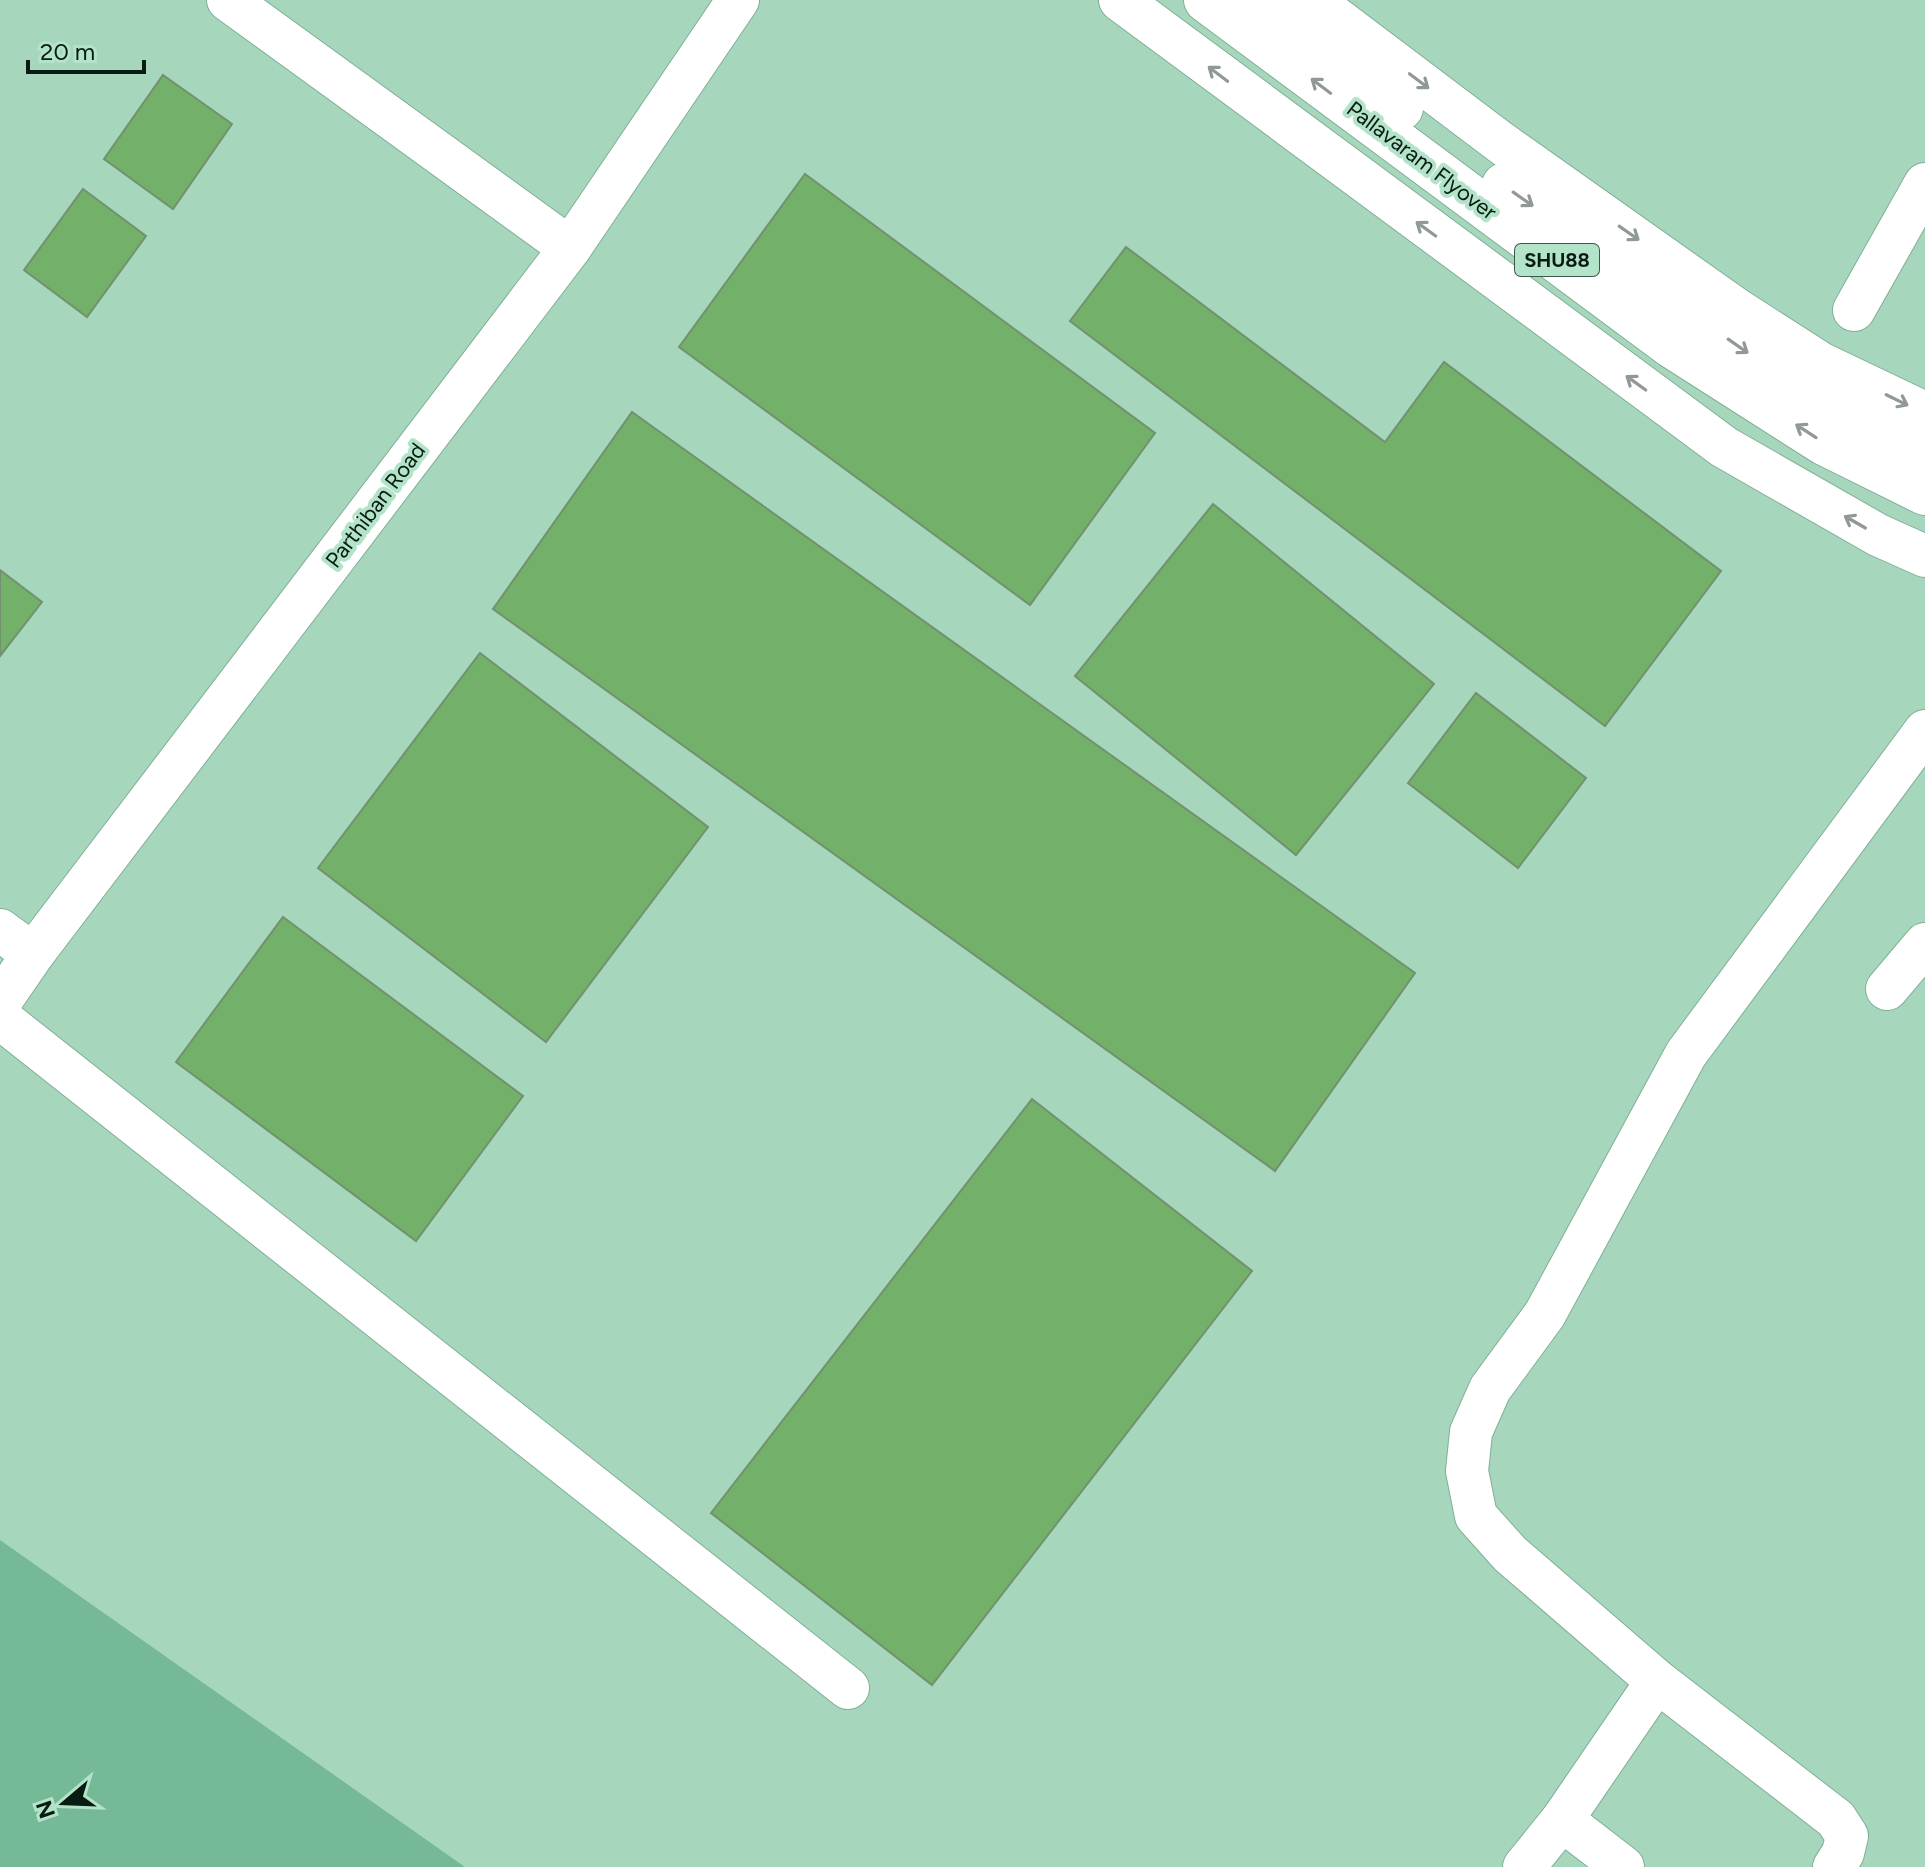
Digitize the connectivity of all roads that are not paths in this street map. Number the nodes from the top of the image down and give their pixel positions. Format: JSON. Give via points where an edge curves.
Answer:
{"nodes":[{"id":1,"x":228,"y":0,"type":"edge"},
{"id":2,"x":738,"y":0,"type":"edge"},
{"id":3,"x":1120,"y":0,"type":"edge"},
{"id":4,"x":1206,"y":0,"type":"edge"},
{"id":5,"x":1260,"y":0,"type":"edge"},
{"id":6,"x":1312,"y":0,"type":"edge"},
{"id":7,"x":1925,"y":184,"type":"edge"},
{"id":8,"x":570,"y":248,"type":"junction"},
{"id":9,"x":1854,"y":310,"type":"dead end"},
{"id":10,"x":1925,"y":413,"type":"edge"},
{"id":11,"x":1925,"y":455,"type":"edge"},
{"id":12,"x":1925,"y":493,"type":"edge"},
{"id":13,"x":1925,"y":556,"type":"edge"},
{"id":14,"x":1925,"y":731,"type":"edge"},
{"id":15,"x":0,"y":930,"type":"edge"},
{"id":16,"x":1925,"y":944,"type":"edge"},
{"id":17,"x":33,"y":954,"type":"junction"},
{"id":18,"x":1887,"y":989,"type":"dead end"},
{"id":19,"x":0,"y":1002,"type":"edge"},
{"id":20,"x":0,"y":1018,"type":"edge"},
{"id":21,"x":1657,"y":1681,"type":"junction"},
{"id":22,"x":848,"y":1688,"type":"dead end"},
{"id":23,"x":1562,"y":1820,"type":"junction"},
{"id":24,"x":1524,"y":1867,"type":"edge"},
{"id":25,"x":1623,"y":1867,"type":"edge"},
{"id":26,"x":1834,"y":1867,"type":"edge"}],
"edges":[{"from":1,"to":8,"type":"street"},
{"from":2,"to":8,"type":"street","name":"Parthiban Road"},
{"from":13,"to":3,"type":"street","one_way":true,"via":[[1724,447]]},
{"from":12,"to":4,"type":"main road","name":"Pallavaram Flyover","number":"SHU88","one_way":true,"via":[[1824,443],[1672,346]]},
{"from":5,"to":11,"type":"main road","name":"Pallavaram Flyover","number":"SHU88","one_way":true,"via":[[1498,181],[1765,365]]},
{"from":6,"to":10,"type":"street","one_way":true,"via":[[1500,142],[1736,309],[1820,363]]},
{"from":7,"to":9,"type":"street"},
{"from":8,"to":17,"type":"street","name":"Parthiban Road"},
{"from":14,"to":21,"type":"street","via":[[1686,1054],[1545,1314],[1490,1389],[1471,1432],[1467,1471],[1476,1516],[1510,1554]]},
{"from":15,"to":17,"type":"street"},
{"from":16,"to":18,"type":"street"},
{"from":17,"to":19,"type":"street","name":"Parthiban Road"},
{"from":20,"to":22,"type":"street"},
{"from":21,"to":23,"type":"street"},
{"from":21,"to":26,"type":"street","via":[[1836,1819],[1847,1836]]},
{"from":23,"to":24,"type":"street"},
{"from":23,"to":25,"type":"street"}]}
